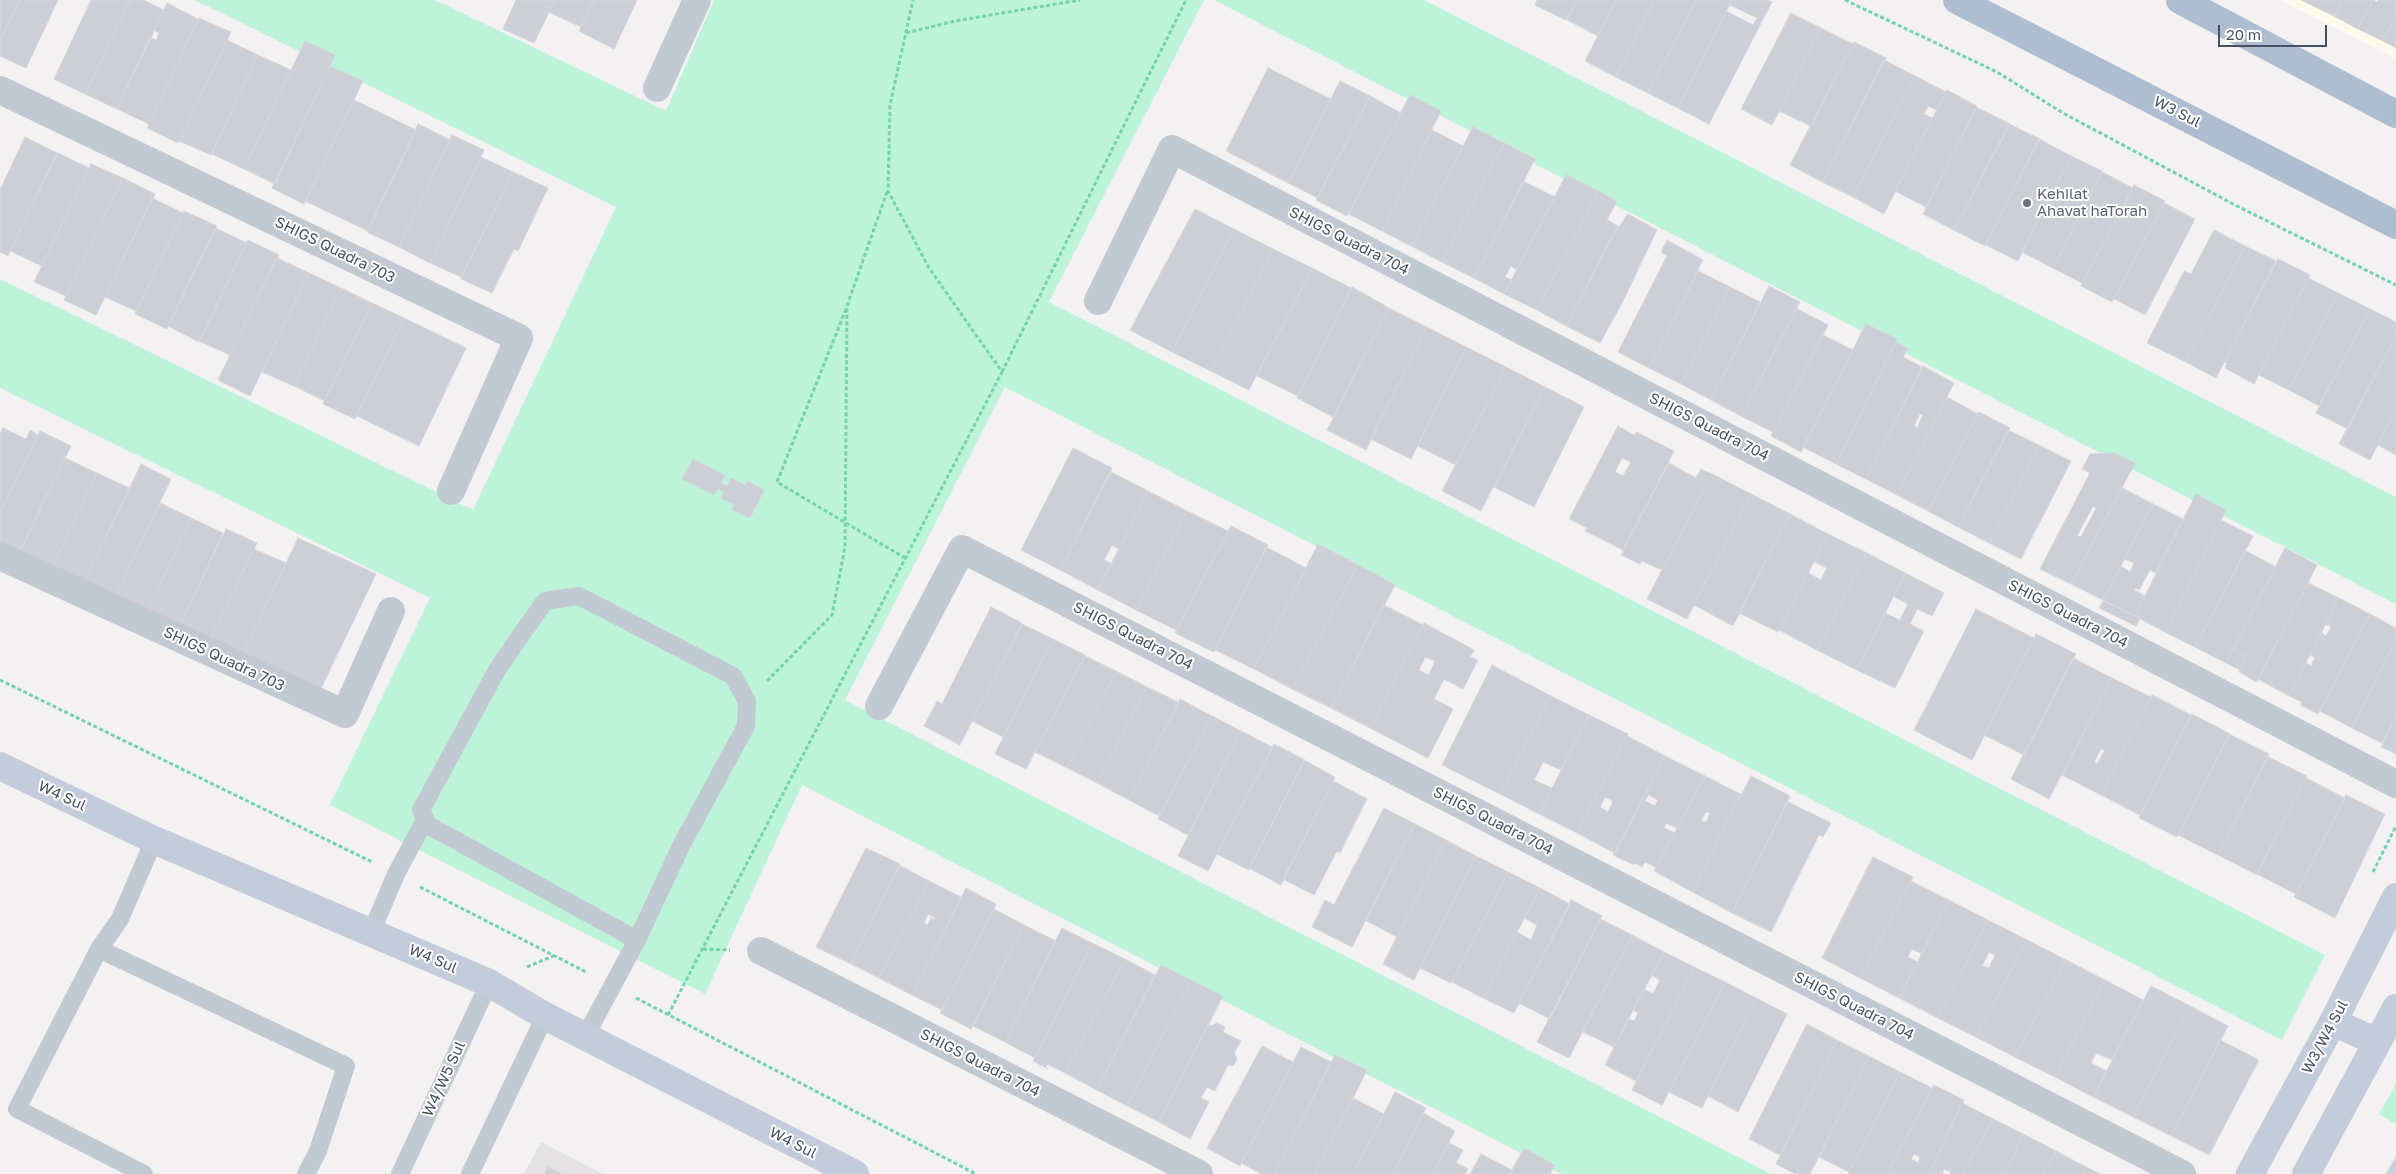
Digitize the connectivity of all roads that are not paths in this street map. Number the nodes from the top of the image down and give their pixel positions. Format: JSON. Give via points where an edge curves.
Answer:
{"nodes":[{"id":1,"x":697,"y":0,"type":"edge"},
{"id":2,"x":2180,"y":0,"type":"edge"},
{"id":3,"x":1971,"y":4,"type":"edge"},
{"id":4,"x":657,"y":88,"type":"dead end"},
{"id":5,"x":0,"y":90,"type":"edge"},
{"id":6,"x":2396,"y":114,"type":"edge"},
{"id":7,"x":2396,"y":225,"type":"edge"},
{"id":8,"x":1098,"y":301,"type":"dead end"},
{"id":9,"x":451,"y":491,"type":"dead end"},
{"id":10,"x":0,"y":556,"type":"edge"},
{"id":11,"x":391,"y":611,"type":"dead end"},
{"id":12,"x":879,"y":706,"type":"dead end"},
{"id":13,"x":0,"y":766,"type":"edge"},
{"id":14,"x":2396,"y":784,"type":"edge"},
{"id":15,"x":425,"y":820,"type":"junction"},
{"id":16,"x":154,"y":840,"type":"junction"},
{"id":17,"x":2396,"y":897,"type":"edge"},
{"id":18,"x":371,"y":933,"type":"junction"},
{"id":19,"x":637,"y":940,"type":"junction"},
{"id":20,"x":99,"y":949,"type":"junction"},
{"id":21,"x":761,"y":951,"type":"dead end"},
{"id":22,"x":489,"y":983,"type":"junction"},
{"id":23,"x":2396,"y":1008,"type":"edge"},
{"id":24,"x":545,"y":1016,"type":"junction"},
{"id":25,"x":2333,"y":1022,"type":"junction"},
{"id":26,"x":585,"y":1037,"type":"junction"},
{"id":27,"x":2377,"y":1042,"type":"junction"},
{"id":28,"x":144,"y":1174,"type":"edge"},
{"id":29,"x":306,"y":1174,"type":"edge"},
{"id":30,"x":400,"y":1174,"type":"edge"},
{"id":31,"x":470,"y":1174,"type":"edge"},
{"id":32,"x":855,"y":1174,"type":"edge"},
{"id":33,"x":1199,"y":1174,"type":"edge"},
{"id":34,"x":2182,"y":1174,"type":"edge"},
{"id":35,"x":2250,"y":1174,"type":"edge"},
{"id":36,"x":2306,"y":1174,"type":"edge"}],
"edges":[{"from":1,"to":4,"type":"street"},
{"from":2,"to":6,"type":"main road"},
{"from":3,"to":7,"type":"main road","name":"W3 Sul"},
{"from":5,"to":9,"type":"street","name":"SHIGS Quadra 703","via":[[519,338]]},
{"from":8,"to":14,"type":"street","name":"SHIGS Quadra 704","via":[[1172,149]]},
{"from":10,"to":11,"type":"street","name":"SHIGS Quadra 703","via":[[345,714]]},
{"from":12,"to":34,"type":"street","name":"SHIGS Quadra 704","via":[[962,549]]},
{"from":13,"to":16,"type":"main road","name":"W4 Sul"},
{"from":15,"to":18,"type":"lane","via":[[396,874]]},
{"from":15,"to":19,"type":"lane","via":[[428,825]]},
{"from":15,"to":19,"type":"lane","via":[[421,810],[498,668],[545,601],[580,596],[733,676],[747,701],[746,726],[682,844]]},
{"from":16,"to":18,"type":"main road","name":"W4 Sul"},
{"from":16,"to":20,"type":"lane","via":[[120,919]]},
{"from":17,"to":25,"type":"main road","name":"W3/W4 Sul"},
{"from":18,"to":22,"type":"main road","name":"W4 Sul"},
{"from":19,"to":26,"type":"lane"},
{"from":20,"to":28,"type":"lane","via":[[17,1110]]},
{"from":20,"to":29,"type":"lane","via":[[346,1066],[318,1151]]},
{"from":21,"to":33,"type":"street","name":"SHIGS Quadra 704"},
{"from":22,"to":24,"type":"main road","name":"W4 Sul"},
{"from":22,"to":30,"type":"lane","name":"W4/W5 Sul"},
{"from":23,"to":27,"type":"main road"},
{"from":24,"to":26,"type":"main road","name":"W4 Sul"},
{"from":24,"to":31,"type":"lane"},
{"from":25,"to":27,"type":"main road"},
{"from":25,"to":35,"type":"main road","name":"W3/W4 Sul"},
{"from":26,"to":32,"type":"main road","name":"W4 Sul"},
{"from":27,"to":36,"type":"main road"}]}
